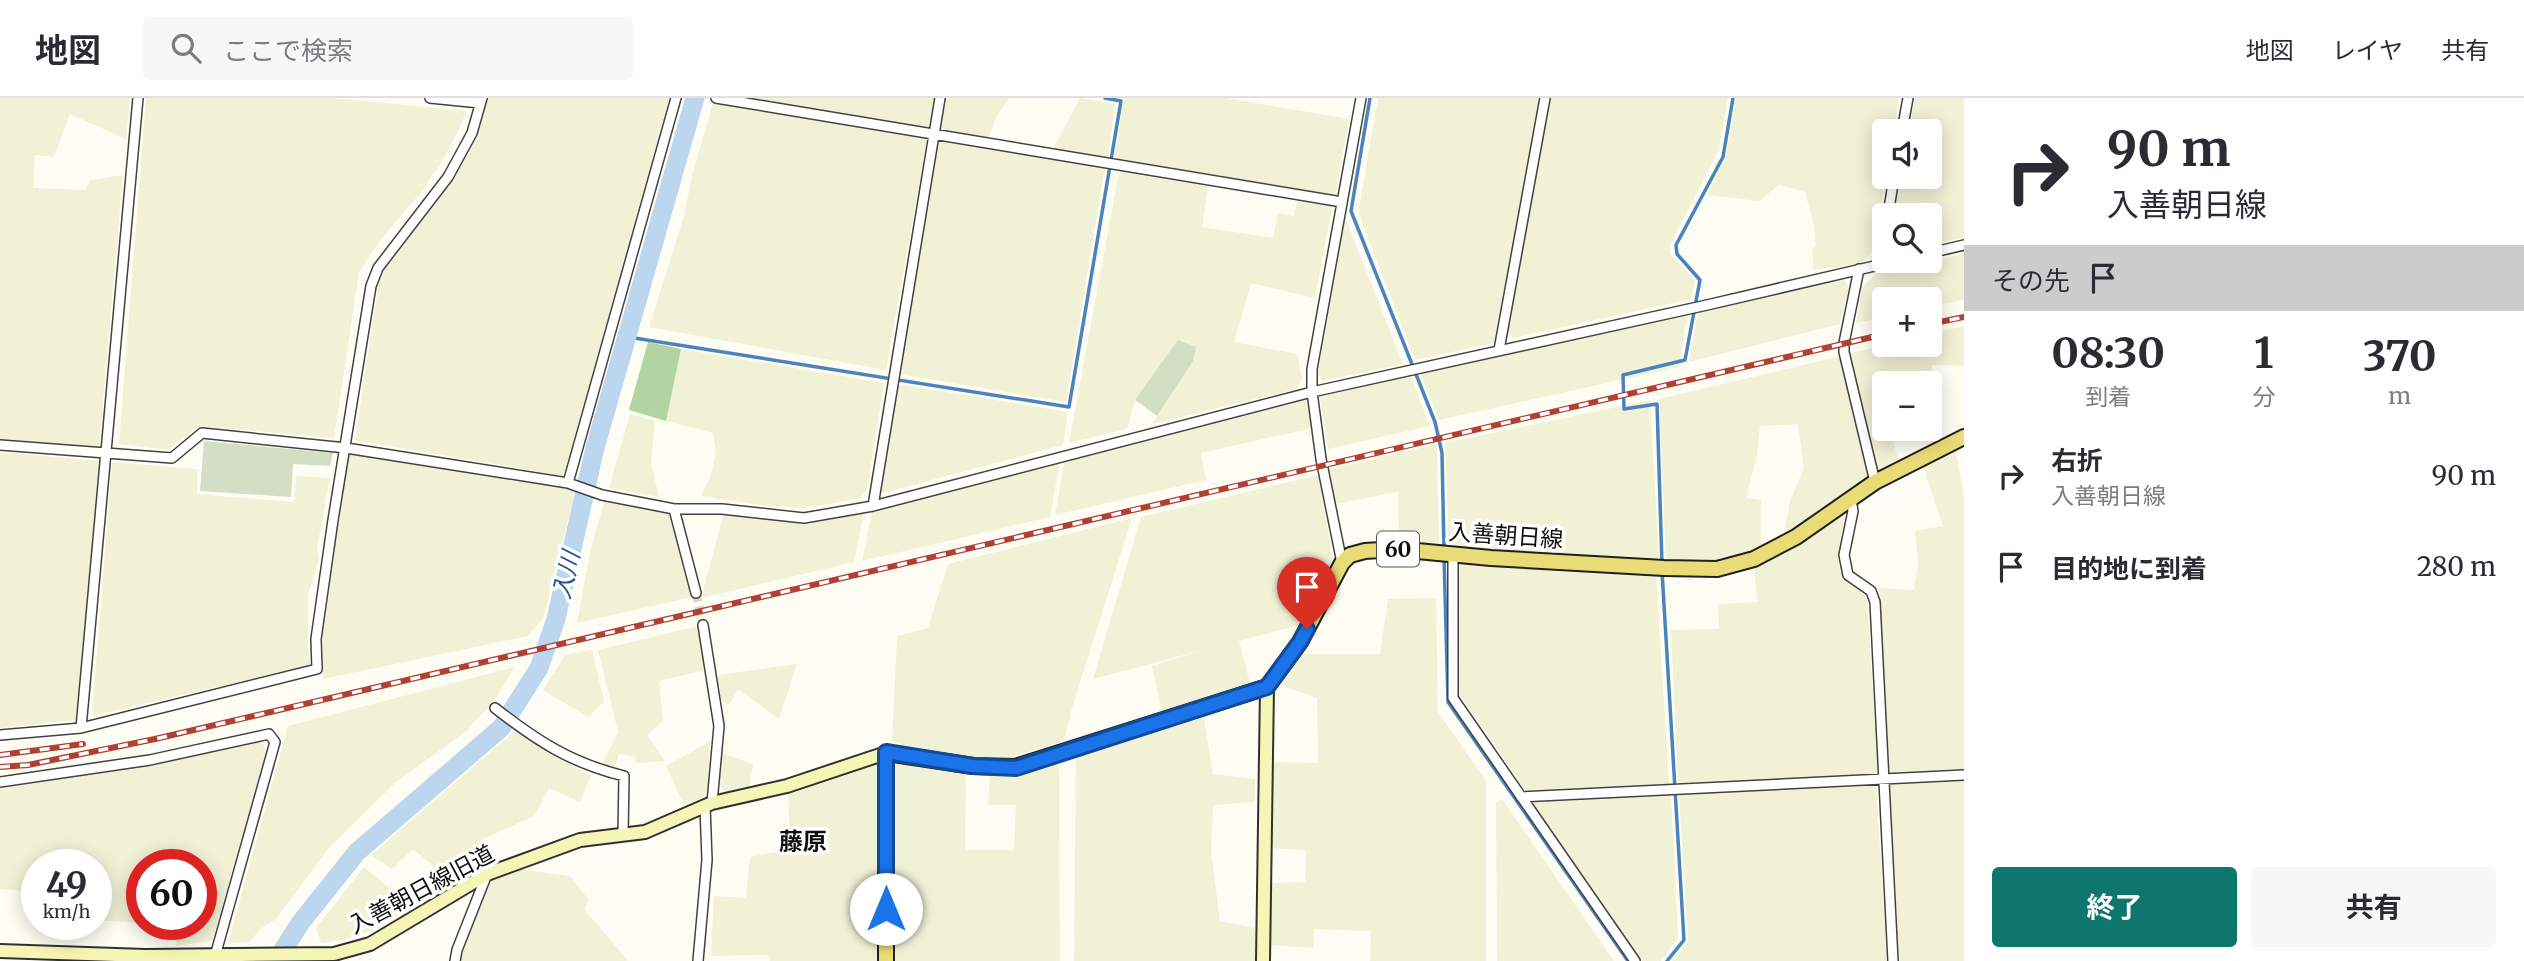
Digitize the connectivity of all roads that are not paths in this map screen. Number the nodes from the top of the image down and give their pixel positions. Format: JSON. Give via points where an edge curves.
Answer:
{"nodes":[{"id":1,"x":138,"y":98,"type":"edge"},
{"id":2,"x":430,"y":98,"type":"edge"},
{"id":3,"x":676,"y":98,"type":"edge"},
{"id":4,"x":716,"y":98,"type":"edge"},
{"id":5,"x":940,"y":98,"type":"edge"},
{"id":6,"x":1361,"y":98,"type":"edge"},
{"id":7,"x":1545,"y":98,"type":"edge"},
{"id":8,"x":1908,"y":98,"type":"edge"},
{"id":9,"x":481,"y":100,"type":"edge"},
{"id":10,"x":1904,"y":119,"type":"edge"},
{"id":11,"x":934,"y":136,"type":"junction"},
{"id":12,"x":1342,"y":202,"type":"junction"},
{"id":13,"x":1964,"y":245,"type":"edge"},
{"id":14,"x":1942,"y":250,"type":"edge"},
{"id":15,"x":1872,"y":266,"type":"edge"},
{"id":16,"x":1859,"y":270,"type":"junction"},
{"id":17,"x":1499,"y":350,"type":"junction"},
{"id":18,"x":1312,"y":392,"type":"junction"},
{"id":19,"x":1964,"y":437,"type":"edge"},
{"id":20,"x":0,"y":445,"type":"edge"},
{"id":21,"x":346,"y":448,"type":"junction"},
{"id":22,"x":105,"y":454,"type":"junction"},
{"id":23,"x":1875,"y":482,"type":"junction"},
{"id":24,"x":568,"y":483,"type":"junction"},
{"id":25,"x":1851,"y":500,"type":"junction"},
{"id":26,"x":873,"y":506,"type":"junction"},
{"id":27,"x":674,"y":509,"type":"junction"},
{"id":28,"x":1453,"y":553,"type":"junction"},
{"id":29,"x":1342,"y":563,"type":"junction"},
{"id":30,"x":696,"y":593,"type":"tunnel mouth"},
{"id":31,"x":703,"y":625,"type":"tunnel mouth"},
{"id":32,"x":1267,"y":687,"type":"junction"},
{"id":33,"x":495,"y":708,"type":"dead end"},
{"id":34,"x":81,"y":728,"type":"junction"},
{"id":35,"x":0,"y":736,"type":"edge"},
{"id":36,"x":886,"y":752,"type":"junction"},
{"id":37,"x":1964,"y":775,"type":"edge"},
{"id":38,"x":1884,"y":779,"type":"junction"},
{"id":39,"x":0,"y":782,"type":"edge"},
{"id":40,"x":1521,"y":797,"type":"junction"},
{"id":41,"x":708,"y":804,"type":"junction"},
{"id":42,"x":623,"y":834,"type":"junction"},
{"id":43,"x":487,"y":874,"type":"junction"},
{"id":44,"x":0,"y":951,"type":"edge"},
{"id":45,"x":215,"y":956,"type":"junction"},
{"id":46,"x":321,"y":957,"type":"edge"},
{"id":47,"x":253,"y":958,"type":"edge"},
{"id":48,"x":455,"y":961,"type":"edge"},
{"id":49,"x":698,"y":961,"type":"edge"},
{"id":50,"x":886,"y":961,"type":"edge"},
{"id":51,"x":1263,"y":961,"type":"edge"},
{"id":52,"x":1635,"y":961,"type":"edge"},
{"id":53,"x":1893,"y":961,"type":"edge"}],
"edges":[{"from":1,"to":22,"type":"street"},
{"from":2,"to":9,"type":"street"},
{"from":3,"to":24,"type":"street"},
{"from":4,"to":11,"type":"street"},
{"from":5,"to":11,"type":"street"},
{"from":6,"to":12,"type":"street"},
{"from":7,"to":17,"type":"street"},
{"from":8,"to":10,"type":"street"},
{"from":9,"to":21,"type":"street","via":[[472,133],[448,177],[378,268],[371,286]]},
{"from":11,"to":12,"type":"street"},
{"from":11,"to":26,"type":"street"},
{"from":12,"to":18,"type":"street","via":[[1312,369]]},
{"from":13,"to":14,"type":"street"},
{"from":15,"to":16,"type":"street"},
{"from":16,"to":17,"type":"street"},
{"from":16,"to":23,"type":"street","via":[[1844,352]]},
{"from":17,"to":18,"type":"street"},
{"from":18,"to":26,"type":"street"},
{"from":18,"to":29,"type":"street"},
{"from":19,"to":23,"type":"main road","name":"入善朝日線","number":"60"},
{"from":20,"to":22,"type":"street"},
{"from":21,"to":22,"type":"street","via":[[202,433],[172,458]]},
{"from":21,"to":24,"type":"street"},
{"from":21,"to":34,"type":"street","via":[[316,639],[317,668]]},
{"from":22,"to":34,"type":"street"},
{"from":23,"to":25,"type":"main road","name":"入善朝日線","number":"60"},
{"from":24,"to":27,"type":"street"},
{"from":25,"to":28,"type":"main road","name":"入善朝日線","number":"60","via":[[1754,559],[1717,569]]},
{"from":25,"to":38,"type":"street","via":[[1844,555],[1849,575],[1871,591],[1875,602]]},
{"from":26,"to":27,"type":"street","via":[[804,518]]},
{"from":27,"to":30,"type":"street"},
{"from":28,"to":29,"type":"main road","name":"入善朝日線","number":"60","via":[[1377,550],[1350,555]]},
{"from":28,"to":40,"type":"street","via":[[1453,698]]},
{"from":29,"to":32,"type":"main road","via":[[1300,642]]},
{"from":31,"to":41,"type":"street","via":[[719,726]]},
{"from":32,"to":36,"type":"main road","via":[[1016,768]]},
{"from":32,"to":51,"type":"street"},
{"from":33,"to":42,"type":"street","via":[[542,744],[593,768],[624,776]]},
{"from":34,"to":35,"type":"street"},
{"from":36,"to":41,"type":"street","name":"入善朝日線旧道","via":[[787,786]]},
{"from":36,"to":50,"type":"main road"},
{"from":37,"to":38,"type":"street"},
{"from":38,"to":40,"type":"street"},
{"from":38,"to":53,"type":"street"},
{"from":39,"to":45,"type":"street","via":[[150,760],[269,734],[275,742]]},
{"from":40,"to":52,"type":"street"},
{"from":41,"to":42,"type":"street","name":"入善朝日線旧道","via":[[645,832]]},
{"from":41,"to":49,"type":"street"},
{"from":42,"to":43,"type":"street","name":"入善朝日線旧道","via":[[580,840]]},
{"from":43,"to":46,"type":"street","name":"入善朝日線旧道","via":[[370,944]]},
{"from":43,"to":48,"type":"street"},
{"from":44,"to":45,"type":"street","name":"入善朝日線旧道"},
{"from":45,"to":47,"type":"street","name":"入善朝日線旧道"},
{"from":46,"to":47,"type":"street","name":"入善朝日線旧道"}]}
